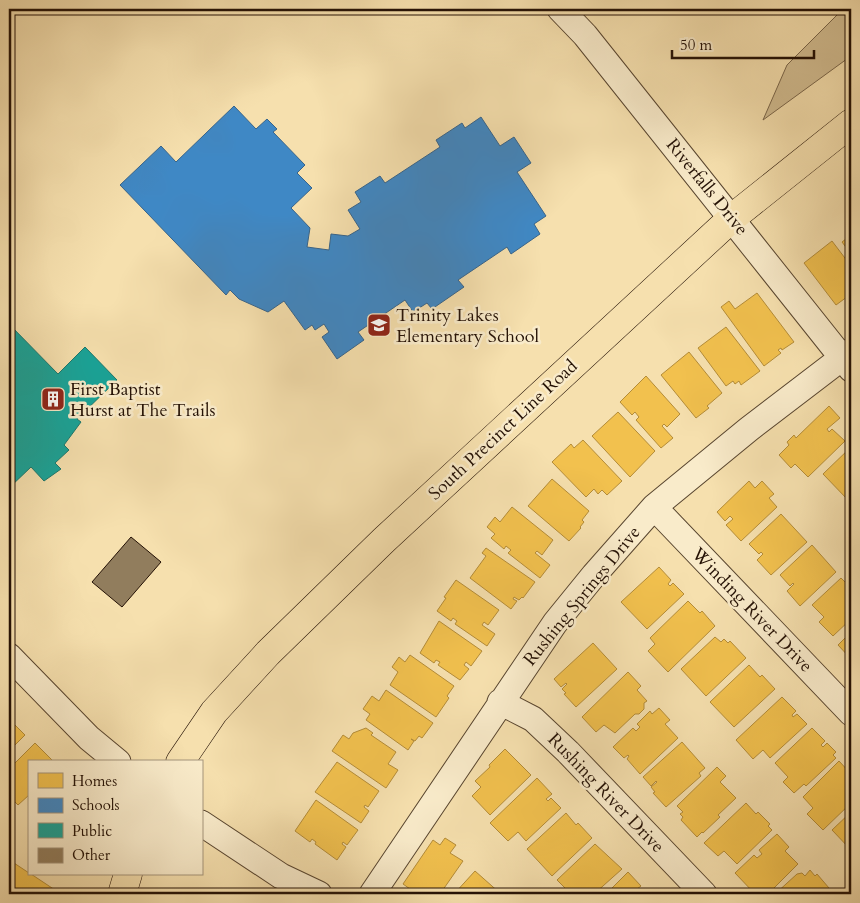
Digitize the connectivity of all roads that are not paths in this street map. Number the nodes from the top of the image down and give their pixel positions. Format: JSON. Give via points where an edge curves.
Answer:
{"nodes":[{"id":1,"x":560,"y":9,"type":"edge"},
{"id":2,"x":851,"y":123,"type":"edge"},
{"id":3,"x":732,"y":218,"type":"junction"},
{"id":4,"x":848,"y":359,"type":"edge"},
{"id":5,"x":654,"y":507,"type":"junction"},
{"id":6,"x":9,"y":656,"type":"edge"},
{"id":7,"x":500,"y":702,"type":"junction"},
{"id":8,"x":851,"y":713,"type":"edge"},
{"id":9,"x":116,"y":760,"type":"edge"},
{"id":10,"x":181,"y":760,"type":"edge"},
{"id":11,"x":202,"y":824,"type":"edge"},
{"id":12,"x":127,"y":876,"type":"edge"},
{"id":13,"x":122,"y":894,"type":"edge"},
{"id":14,"x":319,"y":894,"type":"edge"},
{"id":15,"x":372,"y":894,"type":"edge"},
{"id":16,"x":704,"y":894,"type":"edge"}],
"edges":[{"from":1,"to":3,"type":"street","name":"Riverfalls Drive","via":[[585,35]]},
{"from":2,"to":3,"type":"main road","name":"South Precinct Line Road"},
{"from":3,"to":4,"type":"street","name":"Riverfalls Drive"},
{"from":3,"to":10,"type":"main road","name":"South Precinct Line Road","via":[[384,540],[268,653],[214,712]]},
{"from":4,"to":5,"type":"street","name":"Rushing Springs Drive","via":[[748,429]]},
{"from":5,"to":7,"type":"street","name":"Rushing Springs Drive","via":[[556,623]]},
{"from":5,"to":8,"type":"street","name":"Winding River Drive"},
{"from":6,"to":9,"type":"street","via":[[89,738]]},
{"from":7,"to":15,"type":"street","name":"Rushing Springs Drive"},
{"from":7,"to":16,"type":"street","name":"Rushing River Drive","via":[[533,719]]},
{"from":11,"to":14,"type":"street","via":[[281,876]]},
{"from":12,"to":13,"type":"main road"}]}
